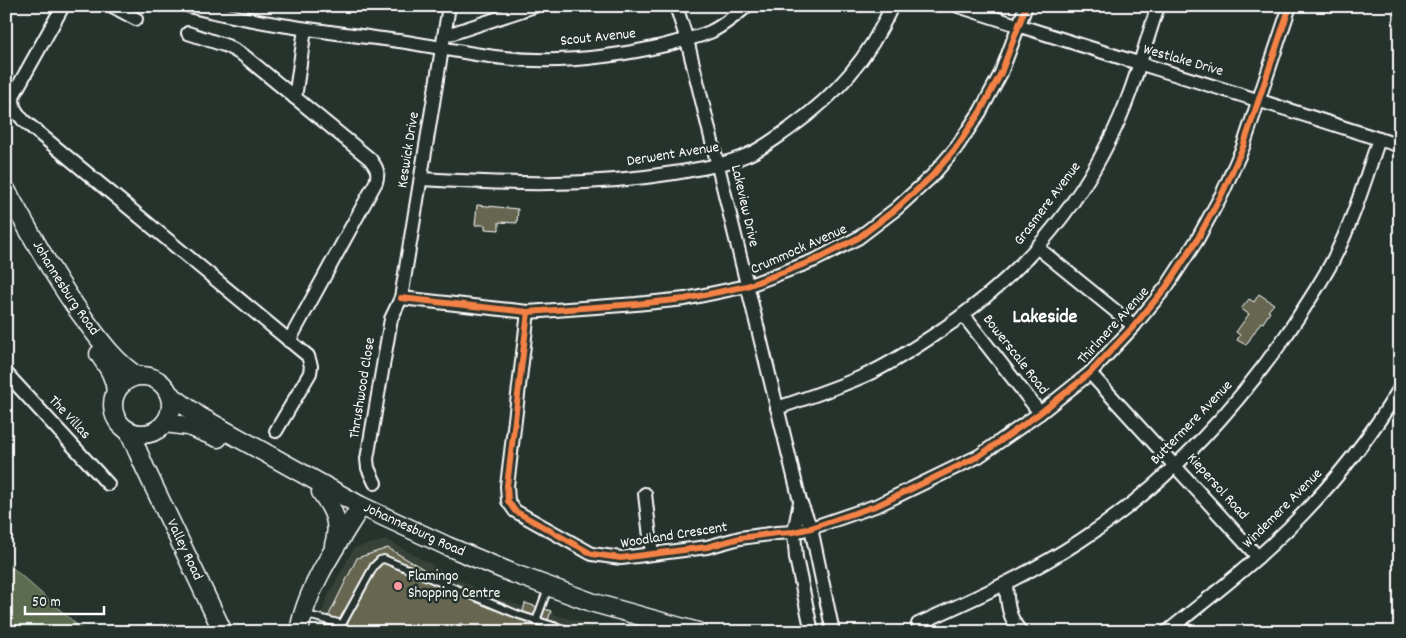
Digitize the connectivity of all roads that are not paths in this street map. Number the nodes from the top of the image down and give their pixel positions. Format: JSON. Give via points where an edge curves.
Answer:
{"nodes":[{"id":1,"x":63,"y":6,"type":"edge"},
{"id":2,"x":112,"y":6,"type":"edge"},
{"id":3,"x":189,"y":6,"type":"edge"},
{"id":4,"x":449,"y":6,"type":"edge"},
{"id":5,"x":535,"y":6,"type":"edge"},
{"id":6,"x":676,"y":6,"type":"edge"},
{"id":7,"x":747,"y":6,"type":"edge"},
{"id":8,"x":892,"y":6,"type":"edge"},
{"id":9,"x":958,"y":6,"type":"edge"},
{"id":10,"x":1026,"y":6,"type":"edge"},
{"id":11,"x":1158,"y":6,"type":"edge"},
{"id":12,"x":1290,"y":6,"type":"edge"},
{"id":13,"x":136,"y":18,"type":"dead end"},
{"id":14,"x":1020,"y":27,"type":"junction"},
{"id":15,"x":305,"y":29,"type":"junction"},
{"id":16,"x":188,"y":33,"type":"dead end"},
{"id":17,"x":686,"y":40,"type":"junction"},
{"id":18,"x":443,"y":42,"type":"junction"},
{"id":19,"x":1138,"y":64,"type":"junction"},
{"id":20,"x":295,"y":98,"type":"junction"},
{"id":21,"x":1259,"y":100,"type":"junction"},
{"id":22,"x":1379,"y":139,"type":"junction"},
{"id":23,"x":1400,"y":146,"type":"edge"},
{"id":24,"x":718,"y":166,"type":"junction"},
{"id":25,"x":421,"y":178,"type":"junction"},
{"id":26,"x":6,"y":190,"type":"edge"},
{"id":27,"x":6,"y":203,"type":"edge"},
{"id":28,"x":1038,"y":248,"type":"junction"},
{"id":29,"x":747,"y":286,"type":"junction"},
{"id":30,"x":401,"y":298,"type":"junction"},
{"id":31,"x":528,"y":312,"type":"junction"},
{"id":32,"x":964,"y":316,"type":"junction"},
{"id":33,"x":1134,"y":326,"type":"junction"},
{"id":34,"x":289,"y":341,"type":"junction"},
{"id":35,"x":6,"y":373,"type":"edge"},
{"id":36,"x":1090,"y":373,"type":"junction"},
{"id":37,"x":137,"y":376,"type":"junction"},
{"id":38,"x":1400,"y":388,"type":"edge"},
{"id":39,"x":116,"y":392,"type":"junction"},
{"id":40,"x":169,"y":394,"type":"junction"},
{"id":41,"x":777,"y":408,"type":"junction"},
{"id":42,"x":1040,"y":414,"type":"junction"},
{"id":43,"x":165,"y":423,"type":"junction"},
{"id":44,"x":129,"y":431,"type":"junction"},
{"id":45,"x":276,"y":431,"type":"dead end"},
{"id":46,"x":148,"y":434,"type":"junction"},
{"id":47,"x":225,"y":436,"type":"junction"},
{"id":48,"x":1176,"y":466,"type":"junction"},
{"id":49,"x":145,"y":468,"type":"junction"},
{"id":50,"x":375,"y":483,"type":"dead end"},
{"id":51,"x":108,"y":484,"type":"dead end"},
{"id":52,"x":321,"y":492,"type":"junction"},
{"id":53,"x":645,"y":494,"type":"dead end"},
{"id":54,"x":800,"y":501,"type":"junction"},
{"id":55,"x":359,"y":509,"type":"junction"},
{"id":56,"x":811,"y":528,"type":"junction"},
{"id":57,"x":794,"y":532,"type":"junction"},
{"id":58,"x":652,"y":554,"type":"junction"},
{"id":59,"x":1258,"y":557,"type":"junction"},
{"id":60,"x":327,"y":561,"type":"junction"},
{"id":61,"x":1006,"y":584,"type":"junction"},
{"id":62,"x":547,"y":590,"type":"junction"},
{"id":63,"x":829,"y":608,"type":"junction"},
{"id":64,"x":302,"y":614,"type":"junction"},
{"id":65,"x":808,"y":614,"type":"junction"},
{"id":66,"x":536,"y":621,"type":"junction"},
{"id":67,"x":342,"y":624,"type":"junction"},
{"id":68,"x":918,"y":624,"type":"dead end"},
{"id":69,"x":223,"y":632,"type":"edge"},
{"id":70,"x":299,"y":632,"type":"edge"},
{"id":71,"x":340,"y":632,"type":"edge"},
{"id":72,"x":572,"y":632,"type":"edge"},
{"id":73,"x":665,"y":632,"type":"edge"},
{"id":74,"x":698,"y":632,"type":"edge"},
{"id":75,"x":812,"y":632,"type":"edge"},
{"id":76,"x":833,"y":632,"type":"edge"},
{"id":77,"x":1021,"y":632,"type":"edge"},
{"id":78,"x":1167,"y":632,"type":"edge"}],
"edges":[{"from":1,"to":34,"type":"street","via":[[14,94],[12,102],[18,115]]},
{"from":2,"to":13,"type":"street"},
{"from":3,"to":15,"type":"street"},
{"from":4,"to":18,"type":"street","name":"Keswick Drive"},
{"from":5,"to":18,"type":"street"},
{"from":6,"to":17,"type":"street","name":"Lakeview Drive"},
{"from":7,"to":17,"type":"street","name":"Scout Avenue","via":[[710,32]]},
{"from":8,"to":24,"type":"street","name":"Derwent Avenue","via":[[867,54],[816,109],[748,155]]},
{"from":9,"to":14,"type":"street","name":"Westlake Drive"},
{"from":10,"to":14,"type":"street","name":"Crummock Avenue"},
{"from":11,"to":19,"type":"street","name":"Grasmere Avenue"},
{"from":12,"to":21,"type":"street","name":"Thirlmere Avenue"},
{"from":14,"to":19,"type":"street","name":"Westlake Drive"},
{"from":14,"to":29,"type":"street","name":"Crummock Avenue","via":[[1002,73],[980,112],[932,176],[858,238],[815,260]]},
{"from":15,"to":18,"type":"street"},
{"from":15,"to":20,"type":"street"},
{"from":16,"to":20,"type":"street","via":[[243,55]]},
{"from":17,"to":18,"type":"street","name":"Scout Avenue","via":[[609,55],[533,60],[504,58]]},
{"from":17,"to":24,"type":"street","name":"Lakeview Drive"},
{"from":18,"to":25,"type":"street","name":"Keswick Drive"},
{"from":19,"to":21,"type":"street","name":"Westlake Drive"},
{"from":19,"to":28,"type":"street","name":"Grasmere Avenue","via":[[1109,142],[1073,202]]},
{"from":20,"to":34,"type":"street","via":[[370,159],[378,174]]},
{"from":21,"to":22,"type":"street","name":"Westlake Drive"},
{"from":21,"to":33,"type":"street","name":"Thirlmere Avenue","via":[[1243,147],[1197,240],[1167,286]]},
{"from":22,"to":23,"type":"street","name":"Westlake Drive"},
{"from":22,"to":48,"type":"street","name":"Buttermere Avenue","via":[[1354,211],[1308,304],[1230,411]]},
{"from":24,"to":25,"type":"street","name":"Derwent Avenue","via":[[579,183]]},
{"from":24,"to":29,"type":"street","name":"Lakeview Drive"},
{"from":25,"to":30,"type":"street","name":"Keswick Drive"},
{"from":26,"to":37,"type":"street","name":"Johannesburg Road","via":[[80,314],[108,351]]},
{"from":27,"to":39,"type":"street","name":"Johannesburg Road","via":[[55,292],[113,374]]},
{"from":28,"to":32,"type":"street","name":"Grasmere Avenue"},
{"from":28,"to":33,"type":"street"},
{"from":29,"to":31,"type":"street","name":"Crummock Avenue","via":[[685,299]]},
{"from":29,"to":41,"type":"street","name":"Lakeview Drive"},
{"from":30,"to":31,"type":"street","name":"Crummock Avenue"},
{"from":30,"to":50,"type":"street","name":"Thrushwood Close","via":[[391,319],[368,459],[368,468]]},
{"from":31,"to":58,"type":"street","name":"Woodland Crescent","via":[[507,486],[508,501],[515,511],[592,554],[621,558]]},
{"from":32,"to":41,"type":"street","name":"Grasmere Avenue","via":[[867,374]]},
{"from":32,"to":42,"type":"street","name":"Bowerscale Road"},
{"from":33,"to":36,"type":"street","name":"Thirlmere Avenue"},
{"from":34,"to":45,"type":"street","via":[[308,356],[310,373]]},
{"from":35,"to":51,"type":"street","name":"The Villas"},
{"from":36,"to":42,"type":"street","name":"Thirlmere Avenue"},
{"from":36,"to":48,"type":"street","name":"Kiepersol Road"},
{"from":37,"to":39,"type":"street","via":[[121,384]]},
{"from":37,"to":40,"type":"street","via":[[157,379]]},
{"from":38,"to":59,"type":"street","name":"Windemere Avenue","via":[[1331,484]]},
{"from":39,"to":44,"type":"street","via":[[113,410],[121,426]]},
{"from":40,"to":43,"type":"street","via":[[170,414]]},
{"from":40,"to":47,"type":"street"},
{"from":41,"to":54,"type":"street","name":"Lakeview Drive"},
{"from":42,"to":56,"type":"street","name":"Thirlmere Avenue","via":[[972,460],[878,505]]},
{"from":43,"to":46,"type":"street"},
{"from":43,"to":47,"type":"street"},
{"from":44,"to":46,"type":"street"},
{"from":44,"to":49,"type":"street","name":"Valley Road"},
{"from":46,"to":49,"type":"street"},
{"from":47,"to":52,"type":"street","name":"Johannesburg Road"},
{"from":47,"to":55,"type":"street","name":"Johannesburg Road"},
{"from":48,"to":59,"type":"street","name":"Kiepersol Road"},
{"from":48,"to":61,"type":"street","name":"Buttermere Avenue","via":[[1080,541]]},
{"from":49,"to":69,"type":"street","name":"Valley Road"},
{"from":52,"to":55,"type":"street","name":"Johannesburg Road"},
{"from":52,"to":60,"type":"street","via":[[334,512],[338,528]]},
{"from":53,"to":58,"type":"street"},
{"from":54,"to":56,"type":"street","name":"Lakeview Drive"},
{"from":54,"to":57,"type":"street","name":"Lakeview Drive"},
{"from":55,"to":60,"type":"street"},
{"from":55,"to":62,"type":"street","name":"Johannesburg Road"},
{"from":56,"to":57,"type":"street","name":"Woodland Crescent"},
{"from":56,"to":63,"type":"street","name":"Lakeview Drive"},
{"from":57,"to":58,"type":"street","name":"Woodland Crescent","via":[[762,534],[707,547]]},
{"from":57,"to":65,"type":"street","name":"Lakeview Drive","via":[[799,580]]},
{"from":59,"to":78,"type":"street","name":"Windemere Avenue"},
{"from":60,"to":64,"type":"street"},
{"from":61,"to":68,"type":"street","name":"Buttermere Avenue"},
{"from":61,"to":77,"type":"street","via":[[1008,612]]},
{"from":62,"to":66,"type":"lane"},
{"from":62,"to":73,"type":"street","name":"Johannesburg Road"},
{"from":62,"to":74,"type":"street","name":"Johannesburg Road"},
{"from":63,"to":65,"type":"street"},
{"from":63,"to":76,"type":"street","name":"Lakeview Drive"},
{"from":64,"to":67,"type":"lane"},
{"from":64,"to":70,"type":"street"},
{"from":65,"to":75,"type":"street","name":"Lakeview Drive"},
{"from":66,"to":67,"type":"lane","via":[[384,559],[374,566]]},
{"from":66,"to":72,"type":"lane"},
{"from":67,"to":71,"type":"lane"}]}
